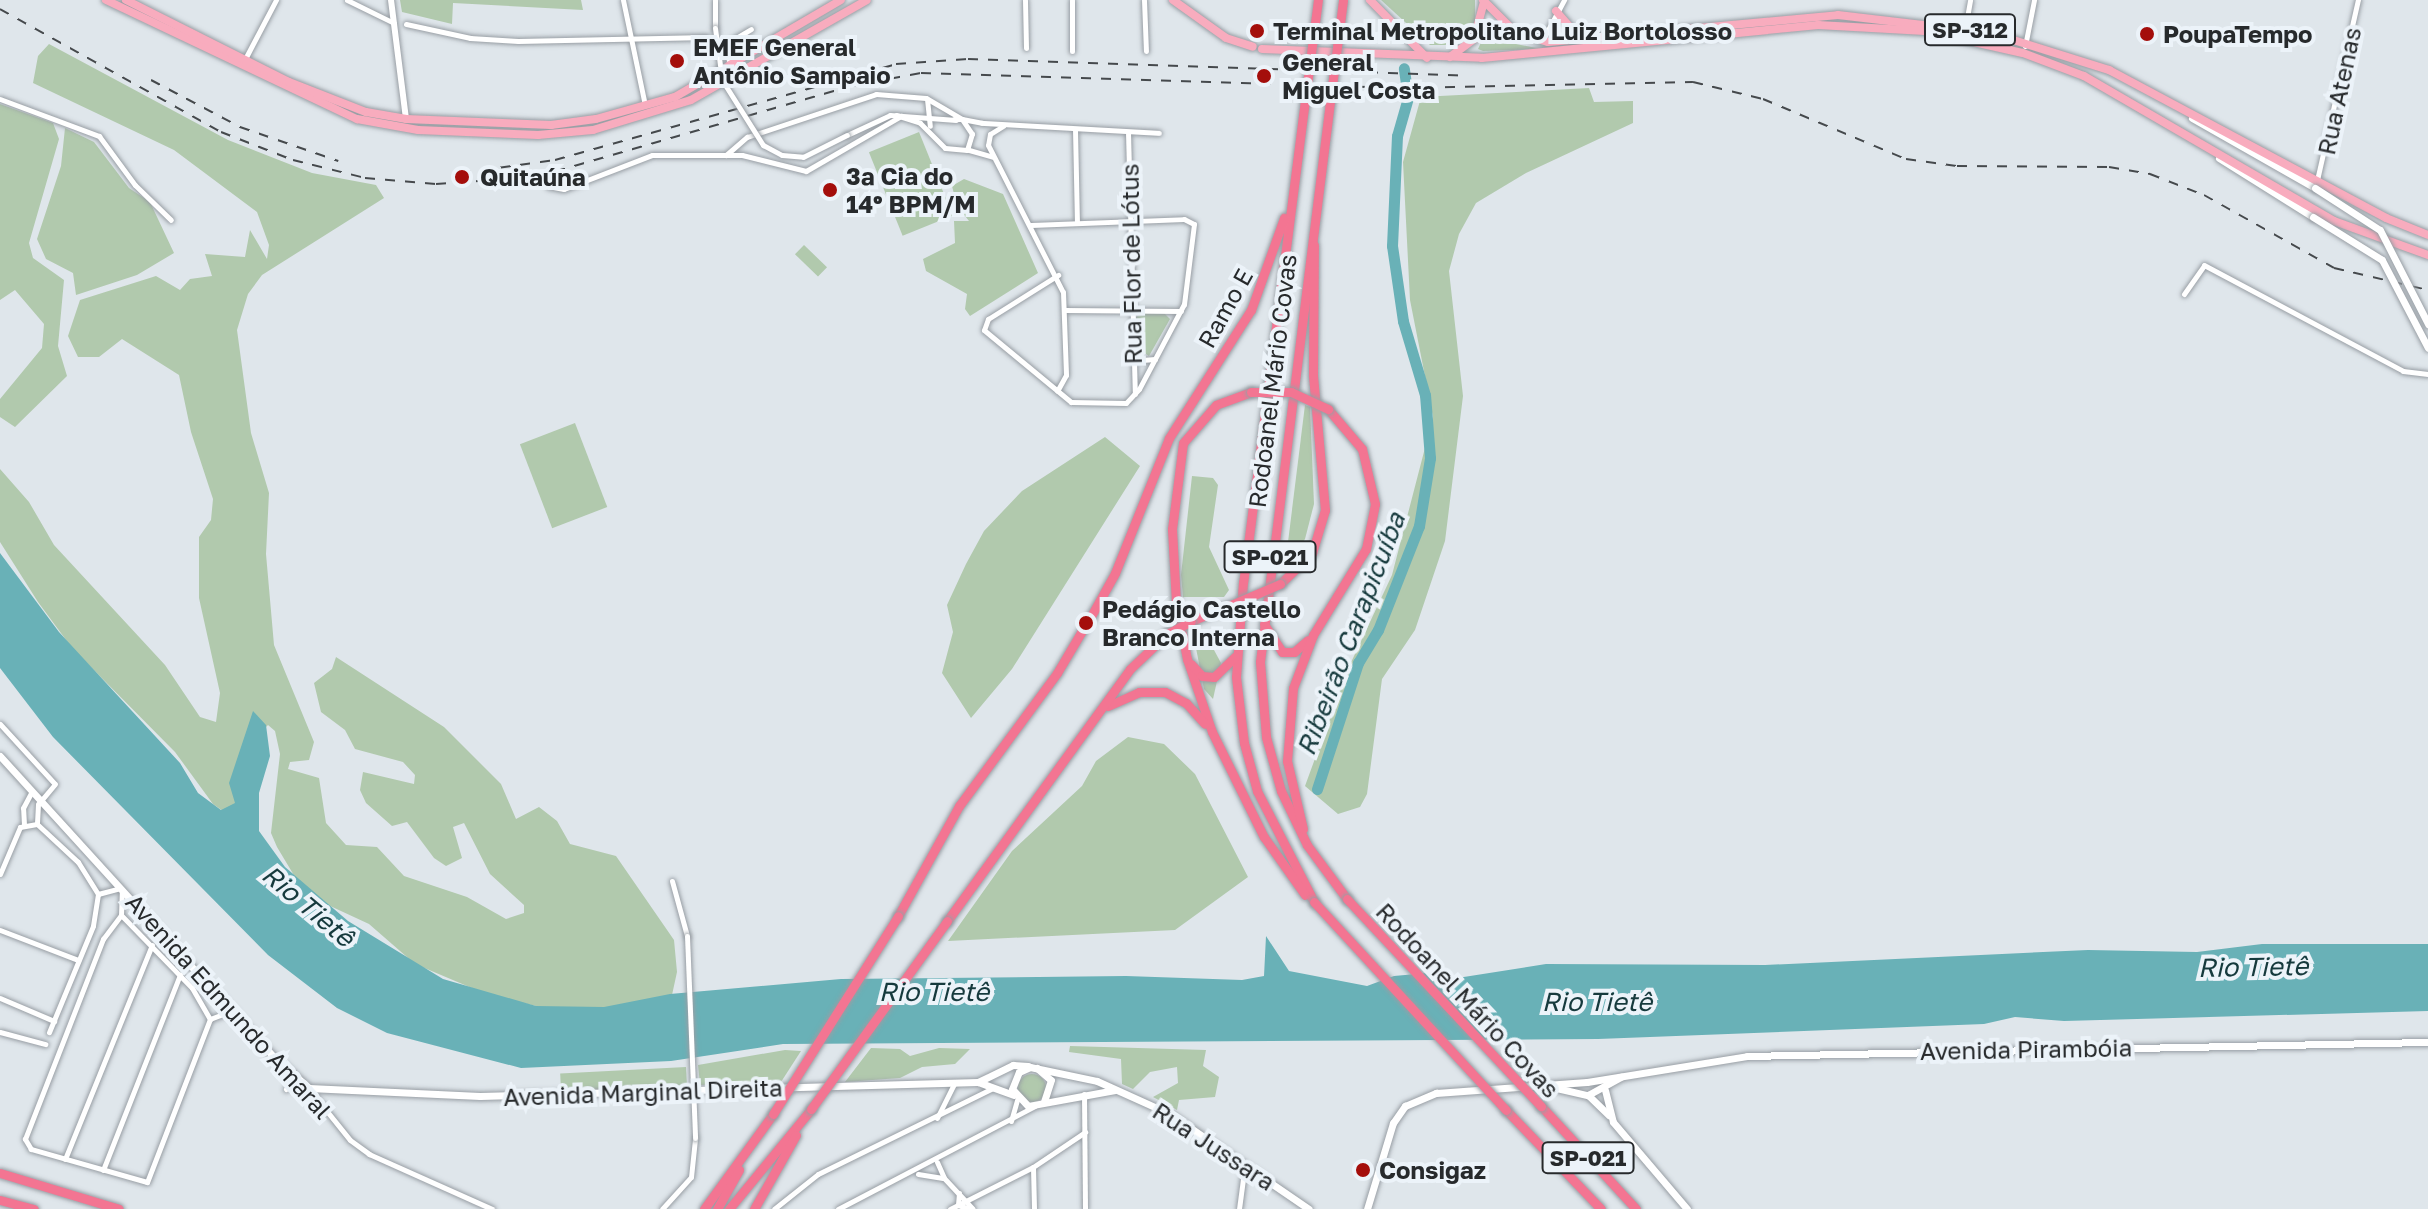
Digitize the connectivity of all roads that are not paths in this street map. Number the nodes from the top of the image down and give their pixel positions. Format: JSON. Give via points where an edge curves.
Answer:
{"nodes":[{"id":1,"x":106,"y":0,"type":"edge"},
{"id":2,"x":126,"y":0,"type":"edge"},
{"id":3,"x":276,"y":0,"type":"edge"},
{"id":4,"x":347,"y":0,"type":"edge"},
{"id":5,"x":391,"y":0,"type":"edge"},
{"id":6,"x":623,"y":0,"type":"edge"},
{"id":7,"x":715,"y":0,"type":"edge"},
{"id":8,"x":841,"y":0,"type":"edge"},
{"id":9,"x":867,"y":0,"type":"edge"},
{"id":10,"x":1025,"y":0,"type":"edge"},
{"id":11,"x":1072,"y":0,"type":"edge"},
{"id":12,"x":1144,"y":0,"type":"edge"},
{"id":13,"x":1173,"y":0,"type":"edge"},
{"id":14,"x":1318,"y":0,"type":"edge"},
{"id":15,"x":1343,"y":0,"type":"edge"},
{"id":16,"x":1370,"y":0,"type":"edge"},
{"id":17,"x":1484,"y":0,"type":"edge"},
{"id":18,"x":1564,"y":0,"type":"edge"},
{"id":19,"x":1970,"y":0,"type":"edge"},
{"id":20,"x":2034,"y":0,"type":"edge"},
{"id":21,"x":2358,"y":0,"type":"edge"},
{"id":22,"x":1556,"y":11,"type":"junction"},
{"id":23,"x":394,"y":23,"type":"junction"},
{"id":24,"x":406,"y":24,"type":"dead end"},
{"id":25,"x":751,"y":29,"type":"dead end"},
{"id":26,"x":1965,"y":29,"type":"junction"},
{"id":27,"x":707,"y":37,"type":"dead end"},
{"id":28,"x":632,"y":40,"type":"junction"},
{"id":29,"x":1581,"y":40,"type":"junction"},
{"id":30,"x":1541,"y":42,"type":"junction"},
{"id":31,"x":2025,"y":43,"type":"junction"},
{"id":32,"x":1026,"y":48,"type":"dead end"},
{"id":33,"x":1072,"y":51,"type":"dead end"},
{"id":34,"x":1146,"y":51,"type":"dead end"},
{"id":35,"x":2023,"y":53,"type":"junction"},
{"id":36,"x":1427,"y":58,"type":"junction"},
{"id":37,"x":1449,"y":58,"type":"junction"},
{"id":38,"x":245,"y":59,"type":"junction"},
{"id":39,"x":231,"y":62,"type":"junction"},
{"id":40,"x":730,"y":68,"type":"junction"},
{"id":41,"x":926,"y":98,"type":"junction"},
{"id":42,"x":0,"y":99,"type":"edge"},
{"id":43,"x":645,"y":106,"type":"junction"},
{"id":44,"x":899,"y":116,"type":"junction"},
{"id":45,"x":932,"y":117,"type":"junction"},
{"id":46,"x":952,"y":118,"type":"junction"},
{"id":47,"x":406,"y":119,"type":"junction"},
{"id":48,"x":962,"y":119,"type":"junction"},
{"id":49,"x":1006,"y":126,"type":"junction"},
{"id":50,"x":967,"y":127,"type":"junction"},
{"id":51,"x":930,"y":129,"type":"junction"},
{"id":52,"x":1075,"y":129,"type":"junction"},
{"id":53,"x":1128,"y":132,"type":"junction"},
{"id":54,"x":1159,"y":133,"type":"dead end"},
{"id":55,"x":966,"y":150,"type":"junction"},
{"id":56,"x":726,"y":155,"type":"junction"},
{"id":57,"x":994,"y":158,"type":"junction"},
{"id":58,"x":2219,"y":158,"type":"junction"},
{"id":59,"x":2316,"y":184,"type":"junction"},
{"id":60,"x":548,"y":186,"type":"dead end"},
{"id":61,"x":1315,"y":195,"type":"junction"},
{"id":62,"x":1291,"y":196,"type":"junction"},
{"id":63,"x":171,"y":220,"type":"dead end"},
{"id":64,"x":1130,"y":220,"type":"junction"},
{"id":65,"x":1077,"y":221,"type":"junction"},
{"id":66,"x":1031,"y":225,"type":"junction"},
{"id":67,"x":2428,"y":235,"type":"edge"},
{"id":68,"x":2428,"y":255,"type":"edge"},
{"id":69,"x":1058,"y":275,"type":"junction"},
{"id":70,"x":2184,"y":294,"type":"dead end"},
{"id":71,"x":1132,"y":309,"type":"junction"},
{"id":72,"x":1064,"y":310,"type":"junction"},
{"id":73,"x":1181,"y":311,"type":"junction"},
{"id":74,"x":2428,"y":324,"type":"edge"},
{"id":75,"x":2428,"y":348,"type":"edge"},
{"id":76,"x":1133,"y":351,"type":"junction"},
{"id":77,"x":1155,"y":359,"type":"junction"},
{"id":78,"x":2428,"y":374,"type":"edge"},
{"id":79,"x":1057,"y":391,"type":"junction"},
{"id":80,"x":1136,"y":395,"type":"junction"},
{"id":81,"x":1090,"y":618,"type":"dead end"},
{"id":82,"x":1263,"y":622,"type":"junction"},
{"id":83,"x":1083,"y":629,"type":"dead end"},
{"id":84,"x":1313,"y":635,"type":"junction"},
{"id":85,"x":1236,"y":654,"type":"junction"},
{"id":86,"x":1187,"y":659,"type":"junction"},
{"id":87,"x":1101,"y":711,"type":"junction"},
{"id":88,"x":0,"y":724,"type":"edge"},
{"id":89,"x":1212,"y":732,"type":"junction"},
{"id":90,"x":0,"y":756,"type":"edge"},
{"id":91,"x":32,"y":790,"type":"junction"},
{"id":92,"x":42,"y":800,"type":"junction"},
{"id":93,"x":37,"y":824,"type":"junction"},
{"id":94,"x":24,"y":825,"type":"junction"},
{"id":95,"x":1307,"y":845,"type":"junction"},
{"id":96,"x":0,"y":874,"type":"edge"},
{"id":97,"x":1297,"y":880,"type":"junction"},
{"id":98,"x":672,"y":881,"type":"dead end"},
{"id":99,"x":122,"y":889,"type":"junction"},
{"id":100,"x":98,"y":894,"type":"junction"},
{"id":101,"x":121,"y":915,"type":"junction"},
{"id":102,"x":0,"y":930,"type":"edge"},
{"id":103,"x":152,"y":945,"type":"junction"},
{"id":104,"x":78,"y":960,"type":"junction"},
{"id":105,"x":180,"y":975,"type":"junction"},
{"id":106,"x":0,"y":998,"type":"edge"},
{"id":107,"x":233,"y":1010,"type":"junction"},
{"id":108,"x":210,"y":1019,"type":"junction"},
{"id":109,"x":54,"y":1021,"type":"junction"},
{"id":110,"x":0,"y":1032,"type":"edge"},
{"id":111,"x":49,"y":1032,"type":"dead end"},
{"id":112,"x":2428,"y":1042,"type":"edge"},
{"id":113,"x":45,"y":1044,"type":"dead end"},
{"id":114,"x":1033,"y":1067,"type":"junction"},
{"id":115,"x":1626,"y":1074,"type":"junction"},
{"id":116,"x":1079,"y":1077,"type":"junction"},
{"id":117,"x":297,"y":1081,"type":"junction"},
{"id":118,"x":1596,"y":1081,"type":"junction"},
{"id":119,"x":955,"y":1082,"type":"junction"},
{"id":120,"x":978,"y":1082,"type":"junction"},
{"id":121,"x":1587,"y":1082,"type":"junction"},
{"id":122,"x":1547,"y":1086,"type":"junction"},
{"id":123,"x":996,"y":1087,"type":"junction"},
{"id":124,"x":309,"y":1088,"type":"junction"},
{"id":125,"x":286,"y":1089,"type":"dead end"},
{"id":126,"x":1115,"y":1090,"type":"junction"},
{"id":127,"x":1605,"y":1090,"type":"junction"},
{"id":128,"x":1084,"y":1093,"type":"junction"},
{"id":129,"x":1588,"y":1095,"type":"junction"},
{"id":130,"x":1015,"y":1098,"type":"junction"},
{"id":131,"x":973,"y":1099,"type":"junction"},
{"id":132,"x":1038,"y":1105,"type":"junction"},
{"id":133,"x":809,"y":1112,"type":"junction"},
{"id":134,"x":1609,"y":1115,"type":"junction"},
{"id":135,"x":936,"y":1119,"type":"junction"},
{"id":136,"x":1011,"y":1121,"type":"junction"},
{"id":137,"x":1085,"y":1132,"type":"junction"},
{"id":138,"x":759,"y":1136,"type":"junction"},
{"id":139,"x":65,"y":1159,"type":"junction"},
{"id":140,"x":937,"y":1162,"type":"junction"},
{"id":141,"x":1245,"y":1164,"type":"junction"},
{"id":142,"x":1033,"y":1167,"type":"junction"},
{"id":143,"x":103,"y":1170,"type":"junction"},
{"id":144,"x":0,"y":1173,"type":"edge"},
{"id":145,"x":913,"y":1174,"type":"junction"},
{"id":146,"x":944,"y":1178,"type":"junction"},
{"id":147,"x":959,"y":1192,"type":"junction"},
{"id":148,"x":968,"y":1199,"type":"junction"},
{"id":149,"x":0,"y":1200,"type":"edge"},
{"id":150,"x":958,"y":1205,"type":"junction"},
{"id":151,"x":34,"y":1209,"type":"edge"},
{"id":152,"x":119,"y":1209,"type":"edge"},
{"id":153,"x":492,"y":1209,"type":"edge"},
{"id":154,"x":662,"y":1209,"type":"edge"},
{"id":155,"x":704,"y":1209,"type":"edge"},
{"id":156,"x":717,"y":1209,"type":"edge"},
{"id":157,"x":729,"y":1209,"type":"edge"},
{"id":158,"x":754,"y":1209,"type":"edge"},
{"id":159,"x":774,"y":1209,"type":"edge"},
{"id":160,"x":838,"y":1209,"type":"edge"},
{"id":161,"x":950,"y":1209,"type":"edge"},
{"id":162,"x":971,"y":1209,"type":"edge"},
{"id":163,"x":1034,"y":1209,"type":"edge"},
{"id":164,"x":1085,"y":1209,"type":"edge"},
{"id":165,"x":1239,"y":1209,"type":"edge"},
{"id":166,"x":1309,"y":1209,"type":"edge"},
{"id":167,"x":1367,"y":1209,"type":"edge"},
{"id":168,"x":1601,"y":1209,"type":"edge"},
{"id":169,"x":1636,"y":1209,"type":"edge"},
{"id":170,"x":1687,"y":1209,"type":"edge"}],
"edges":[{"from":1,"to":39,"type":"main road"},
{"from":2,"to":38,"type":"main road"},
{"from":3,"to":38,"type":"street"},
{"from":4,"to":23,"type":"street"},
{"from":5,"to":23,"type":"street"},
{"from":6,"to":28,"type":"street"},
{"from":7,"to":44,"type":"street","bridge":true,"via":[[722,80],[763,145],[803,157],[876,119]]},
{"from":8,"to":40,"type":"main road"},
{"from":9,"to":39,"type":"main road","via":[[703,96],[576,133],[378,125],[335,112]]},
{"from":10,"to":32,"type":"street"},
{"from":11,"to":33,"type":"street"},
{"from":12,"to":34,"type":"street"},
{"from":13,"to":36,"type":"main road","via":[[1226,38],[1257,48]]},
{"from":14,"to":62,"type":"highway","name":"Rodoanel Mário Covas","number":"SP-021","bridge":true},
{"from":15,"to":61,"type":"highway","name":"Rodoanel Mário Covas","number":"SP-021","bridge":true},
{"from":16,"to":36,"type":"main road"},
{"from":17,"to":30,"type":"main road","number":"SP-312","via":[[1509,28]]},
{"from":17,"to":37,"type":"main road","via":[[1474,39]]},
{"from":18,"to":22,"type":"street"},
{"from":19,"to":26,"type":"street"},
{"from":20,"to":31,"type":"street"},
{"from":21,"to":59,"type":"street","name":"Rua Atenas"},
{"from":22,"to":29,"type":"main road"},
{"from":22,"to":30,"type":"street"},
{"from":23,"to":47,"type":"street"},
{"from":24,"to":28,"type":"street","via":[[470,38]]},
{"from":25,"to":40,"type":"street","via":[[726,44]]},
{"from":26,"to":29,"type":"main road","number":"SP-312","via":[[1895,19],[1811,16]]},
{"from":26,"to":31,"type":"main road","number":"SP-312"},
{"from":27,"to":28,"type":"street"},
{"from":28,"to":43,"type":"street"},
{"from":29,"to":30,"type":"main road","number":"SP-312"},
{"from":31,"to":35,"type":"street"},
{"from":31,"to":59,"type":"main road","number":"SP-312","via":[[2109,70]]},
{"from":35,"to":37,"type":"main road","number":"SP-312","via":[[1925,31],[1818,25],[1498,58]]},
{"from":35,"to":58,"type":"main road","number":"SP-312","via":[[2097,83]]},
{"from":36,"to":37,"type":"main road"},
{"from":38,"to":39,"type":"main road"},
{"from":38,"to":47,"type":"main road","via":[[345,106]]},
{"from":40,"to":43,"type":"main road","via":[[696,88]]},
{"from":41,"to":45,"type":"street"},
{"from":41,"to":48,"type":"street"},
{"from":41,"to":56,"type":"street","via":[[861,97],[747,137]]},
{"from":42,"to":63,"type":"street","via":[[99,136],[135,185]]},
{"from":43,"to":47,"type":"main road","via":[[566,124]]},
{"from":44,"to":45,"type":"street"},
{"from":44,"to":51,"type":"street"},
{"from":44,"to":56,"type":"street","via":[[809,171]]},
{"from":45,"to":46,"type":"street"},
{"from":45,"to":51,"type":"street"},
{"from":46,"to":48,"type":"street"},
{"from":46,"to":50,"type":"street"},
{"from":46,"to":51,"type":"street"},
{"from":48,"to":49,"type":"street"},
{"from":48,"to":50,"type":"street"},
{"from":49,"to":52,"type":"street"},
{"from":49,"to":57,"type":"street","via":[[988,137]]},
{"from":50,"to":55,"type":"street","via":[[973,142]]},
{"from":51,"to":55,"type":"street","via":[[943,147]]},
{"from":52,"to":53,"type":"street"},
{"from":52,"to":65,"type":"street"},
{"from":53,"to":54,"type":"street"},
{"from":53,"to":64,"type":"street","name":"Rua Flor de Lótus"},
{"from":55,"to":57,"type":"street"},
{"from":56,"to":60,"type":"street","via":[[652,155],[564,189]]},
{"from":57,"to":66,"type":"street"},
{"from":58,"to":68,"type":"main road","number":"SP-312","via":[[2364,235]]},
{"from":58,"to":75,"type":"main road","bridge":true,"via":[[2382,260]]},
{"from":59,"to":67,"type":"main road","number":"SP-312"},
{"from":59,"to":74,"type":"main road","bridge":true,"via":[[2386,237]]},
{"from":61,"to":82,"type":"highway","name":"Rodoanel Mário Covas","number":"SP-021"},
{"from":61,"to":87,"type":"highway","bridge":true,"via":[[1312,350],[1325,510],[1312,553],[1280,584],[1167,634],[1137,660]]},
{"from":62,"to":81,"type":"highway","name":"Ramo E","via":[[1251,310],[1173,430],[1115,573]]},
{"from":62,"to":85,"type":"highway","name":"Rodoanel Mário Covas","number":"SP-021"},
{"from":64,"to":65,"type":"street"},
{"from":64,"to":71,"type":"street","name":"Rua Flor de Lótus"},
{"from":64,"to":73,"type":"street","via":[[1187,219],[1194,224]]},
{"from":65,"to":66,"type":"street"},
{"from":66,"to":69,"type":"street"},
{"from":69,"to":72,"type":"street"},
{"from":69,"to":79,"type":"street","via":[[983,327]]},
{"from":70,"to":78,"type":"street","via":[[2204,265],[2403,371]]},
{"from":71,"to":72,"type":"street"},
{"from":71,"to":73,"type":"street"},
{"from":71,"to":76,"type":"street","name":"Rua Flor de Lótus"},
{"from":72,"to":79,"type":"street","via":[[1066,375]]},
{"from":73,"to":77,"type":"street"},
{"from":76,"to":77,"type":"street","via":[[1142,360]]},
{"from":76,"to":80,"type":"street","name":"Rua Flor de Lótus"},
{"from":77,"to":80,"type":"street"},
{"from":79,"to":80,"type":"street","via":[[1083,404],[1123,403]]},
{"from":82,"to":84,"type":"highway","via":[[1282,652],[1294,652]]},
{"from":82,"to":95,"type":"highway","name":"Rodoanel Mário Covas","number":"SP-021","via":[[1260,662],[1266,737],[1281,791]]},
{"from":83,"to":138,"type":"highway","bridge":true,"via":[[959,806],[898,916]]},
{"from":84,"to":86,"type":"highway","bridge":true,"via":[[1366,549],[1375,504],[1362,449],[1328,409],[1291,392],[1251,392],[1205,413],[1179,454],[1172,548]]},
{"from":84,"to":95,"type":"highway","via":[[1293,688],[1286,736],[1291,785]]},
{"from":85,"to":86,"type":"highway","via":[[1214,677],[1202,676]]},
{"from":85,"to":97,"type":"highway","name":"Rodoanel Mário Covas","number":"SP-021","via":[[1238,704],[1251,769]]},
{"from":86,"to":89,"type":"highway"},
{"from":87,"to":89,"type":"highway","via":[[1139,692],[1165,692],[1186,703]]},
{"from":87,"to":133,"type":"highway","bridge":true},
{"from":88,"to":92,"type":"street","via":[[55,787]]},
{"from":89,"to":97,"type":"highway","via":[[1264,837]]},
{"from":90,"to":91,"type":"main road","name":"Avenida Edmundo Amaral"},
{"from":91,"to":92,"type":"main road","name":"Avenida Edmundo Amaral"},
{"from":91,"to":94,"type":"street","via":[[23,808]]},
{"from":92,"to":93,"type":"street"},
{"from":92,"to":99,"type":"main road","name":"Avenida Edmundo Amaral"},
{"from":93,"to":94,"type":"street"},
{"from":93,"to":100,"type":"street","via":[[78,862]]},
{"from":94,"to":96,"type":"street"},
{"from":95,"to":169,"type":"highway","name":"Rodoanel Mário Covas","number":"SP-021","bridge":true,"via":[[1347,899]]},
{"from":97,"to":168,"type":"highway","name":"Rodoanel Mário Covas","number":"SP-021","bridge":true},
{"from":98,"to":154,"type":"street","bridge":true,"via":[[687,936],[695,1138],[691,1177]]},
{"from":99,"to":100,"type":"street"},
{"from":99,"to":101,"type":"street"},
{"from":99,"to":107,"type":"main road","name":"Avenida Edmundo Amaral"},
{"from":100,"to":104,"type":"street","via":[[97,916]]},
{"from":101,"to":103,"type":"street"},
{"from":101,"to":139,"type":"street","via":[[103,939],[25,1139],[31,1149]]},
{"from":102,"to":104,"type":"street"},
{"from":103,"to":105,"type":"street"},
{"from":103,"to":139,"type":"street"},
{"from":104,"to":109,"type":"street"},
{"from":105,"to":108,"type":"street"},
{"from":105,"to":143,"type":"street"},
{"from":106,"to":109,"type":"street"},
{"from":107,"to":108,"type":"street"},
{"from":107,"to":117,"type":"main road","name":"Avenida Edmundo Amaral"},
{"from":108,"to":143,"type":"street","via":[[147,1182]]},
{"from":109,"to":111,"type":"street"},
{"from":110,"to":113,"type":"street"},
{"from":112,"to":115,"type":"main road","name":"Avenida Pirambóia","via":[[1780,1055],[1693,1061]]},
{"from":114,"to":116,"type":"main road","name":"Rua Jussara"},
{"from":114,"to":120,"type":"main road","name":"Avenida Marginal Direita","via":[[1013,1065]]},
{"from":114,"to":130,"type":"main road","via":[[1015,1077]]},
{"from":114,"to":132,"type":"main road","via":[[1047,1074],[1052,1087]]},
{"from":115,"to":118,"type":"main road","name":"Avenida Pirambóia"},
{"from":115,"to":127,"type":"main road","name":"Avenida Pirambóia"},
{"from":116,"to":126,"type":"main road","name":"Rua Jussara"},
{"from":116,"to":128,"type":"main road"},
{"from":117,"to":124,"type":"main road","name":"Avenida Edmundo Amaral"},
{"from":117,"to":125,"type":"street"},
{"from":118,"to":121,"type":"main road"},
{"from":118,"to":127,"type":"main road"},
{"from":119,"to":120,"type":"main road","name":"Avenida Marginal Direita"},
{"from":119,"to":124,"type":"main road","name":"Avenida Marginal Direita","via":[[480,1096]]},
{"from":119,"to":135,"type":"street"},
{"from":120,"to":123,"type":"main road","name":"Avenida Marginal Direita"},
{"from":120,"to":131,"type":"street"},
{"from":121,"to":122,"type":"main road"},
{"from":121,"to":129,"type":"main road"},
{"from":122,"to":129,"type":"main road"},
{"from":122,"to":167,"type":"main road","via":[[1445,1091],[1405,1106],[1388,1134]]},
{"from":123,"to":130,"type":"main road","name":"Avenida Marginal Direita"},
{"from":123,"to":131,"type":"street"},
{"from":124,"to":153,"type":"street","name":"Avenida Edmundo Amaral","via":[[350,1140],[369,1154]]},
{"from":126,"to":128,"type":"main road","name":"Rua Jussara"},
{"from":126,"to":141,"type":"main road","name":"Rua Jussara","via":[[1170,1114]]},
{"from":127,"to":129,"type":"main road","name":"Avenida Pirambóia"},
{"from":127,"to":134,"type":"main road"},
{"from":128,"to":132,"type":"main road","name":"Rua Jussara"},
{"from":128,"to":137,"type":"street"},
{"from":129,"to":134,"type":"main road"},
{"from":130,"to":132,"type":"main road"},
{"from":130,"to":136,"type":"street"},
{"from":131,"to":135,"type":"street"},
{"from":132,"to":136,"type":"street"},
{"from":133,"to":157,"type":"highway"},
{"from":133,"to":158,"type":"highway"},
{"from":134,"to":170,"type":"main road"},
{"from":135,"to":159,"type":"street","via":[[818,1174]]},
{"from":136,"to":140,"type":"street"},
{"from":137,"to":142,"type":"street"},
{"from":137,"to":164,"type":"street"},
{"from":138,"to":155,"type":"highway"},
{"from":138,"to":156,"type":"highway"},
{"from":139,"to":143,"type":"street"},
{"from":140,"to":145,"type":"street"},
{"from":140,"to":146,"type":"street"},
{"from":141,"to":165,"type":"street"},
{"from":141,"to":166,"type":"main road","name":"Rua Jussara"},
{"from":142,"to":148,"type":"street"},
{"from":142,"to":163,"type":"street"},
{"from":144,"to":152,"type":"highway"},
{"from":145,"to":146,"type":"street"},
{"from":145,"to":160,"type":"street"},
{"from":146,"to":147,"type":"street"},
{"from":147,"to":148,"type":"street"},
{"from":147,"to":150,"type":"street"},
{"from":148,"to":150,"type":"street"},
{"from":148,"to":162,"type":"street"},
{"from":149,"to":151,"type":"highway"},
{"from":150,"to":161,"type":"street"},
{"from":150,"to":162,"type":"street"}]}
